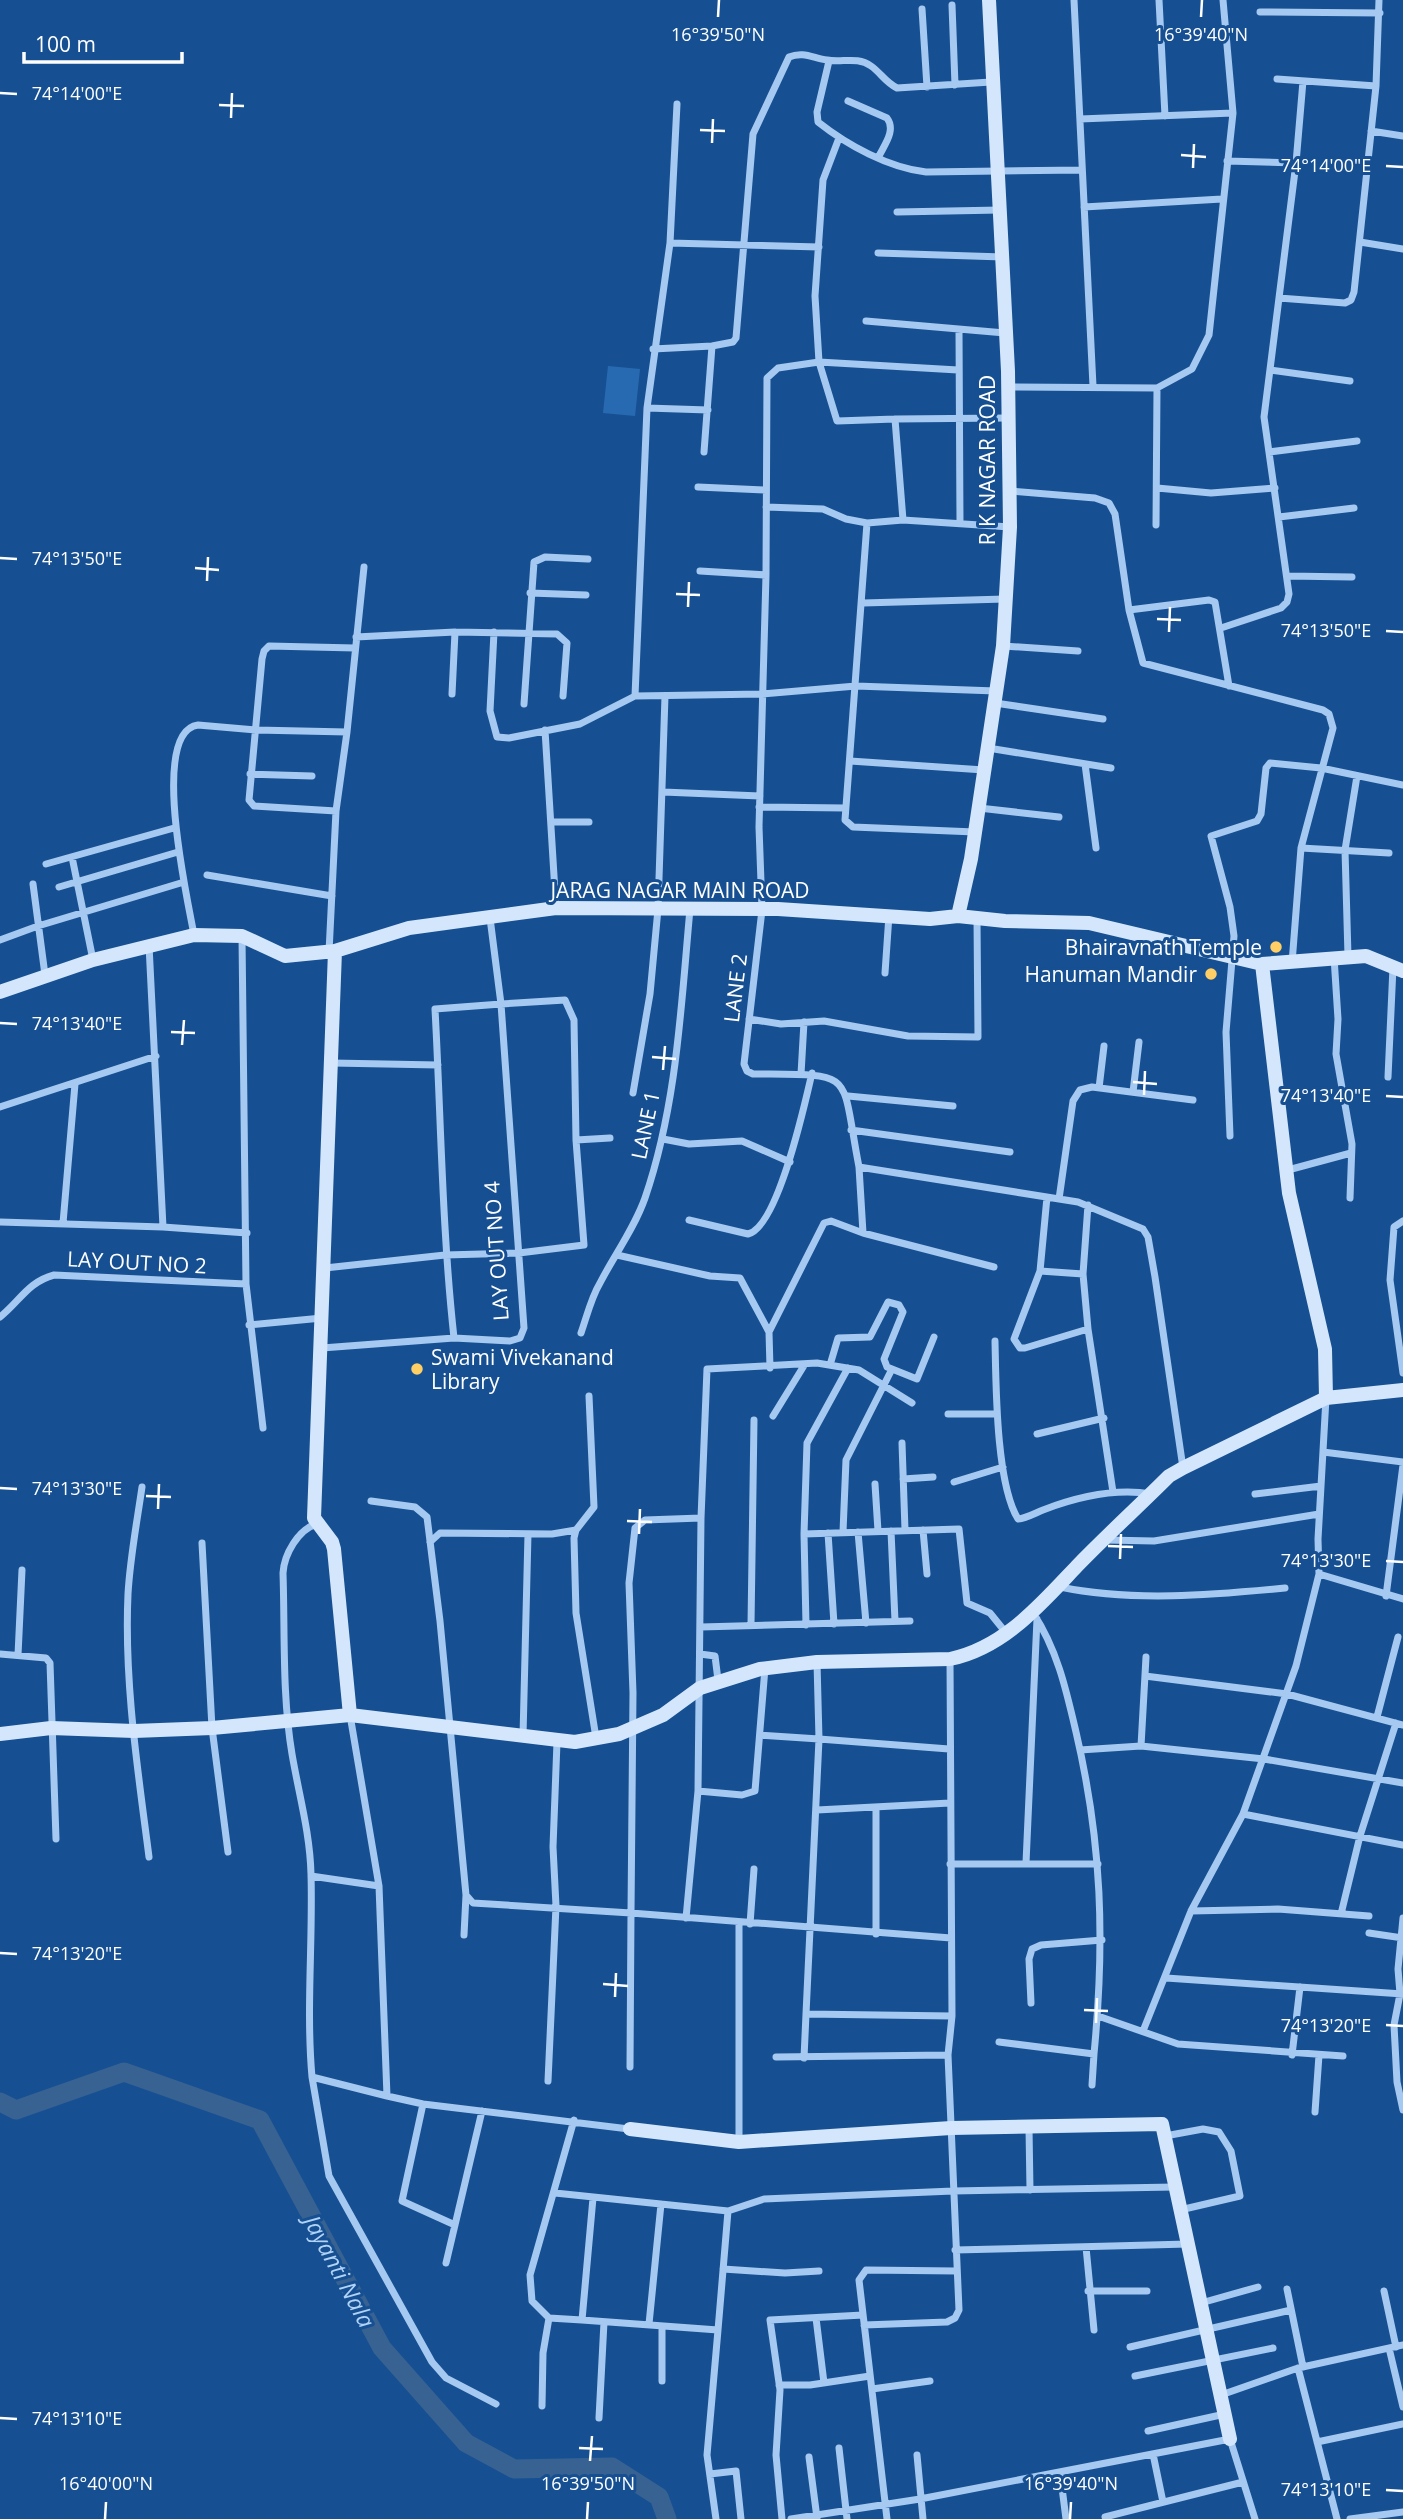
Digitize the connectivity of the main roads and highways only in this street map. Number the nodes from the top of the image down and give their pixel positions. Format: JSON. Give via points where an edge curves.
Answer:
{"nodes":[{"id":1,"x":989,"y":0,"type":"edge"},
{"id":2,"x":958,"y":916,"type":"junction"},
{"id":3,"x":332,"y":952,"type":"junction"},
{"id":4,"x":1262,"y":964,"type":"junction"},
{"id":5,"x":1398,"y":969,"type":"edge"},
{"id":6,"x":0,"y":992,"type":"edge"},
{"id":7,"x":1403,"y":1390,"type":"edge"},
{"id":8,"x":1326,"y":1398,"type":"junction"},
{"id":9,"x":350,"y":1715,"type":"junction"},
{"id":10,"x":0,"y":1734,"type":"edge"},
{"id":11,"x":630,"y":2129,"type":"road end"},
{"id":12,"x":1230,"y":2439,"type":"road end"}],
"edges":[{"from":1,"to":2,"type":"main road","name":"R K NAGAR ROAD","via":[[1003,257],[1010,527],[1003,646],[976,832]]},
{"from":2,"to":3,"type":"main road","name":"JARAG NAGAR MAIN ROAD","via":[[930,919],[762,910],[556,908],[410,928]]},
{"from":2,"to":4,"type":"main road","name":"JARAG NAGAR MAIN ROAD","via":[[1089,923]]},
{"from":3,"to":6,"type":"main road","name":"JARAG NAGAR MAIN ROAD","via":[[285,956],[242,936],[194,935],[93,960]]},
{"from":3,"to":9,"type":"main road","via":[[325,1268],[314,1487],[316,1521],[334,1549]]},
{"from":4,"to":5,"type":"main road","name":"JARAG NAGAR MAIN ROAD","via":[[1366,956]]},
{"from":4,"to":8,"type":"main road","via":[[1289,1193],[1325,1349]]},
{"from":7,"to":8,"type":"main road"},
{"from":8,"to":9,"type":"main road","via":[[1183,1468],[1151,1494],[1035,1616],[965,1656],[765,1668],[700,1688],[663,1715],[619,1734],[557,1742]]},
{"from":9,"to":10,"type":"main road","via":[[212,1728],[51,1728]]},
{"from":11,"to":12,"type":"main road","via":[[739,2142],[951,2128],[1162,2124]]}]}
